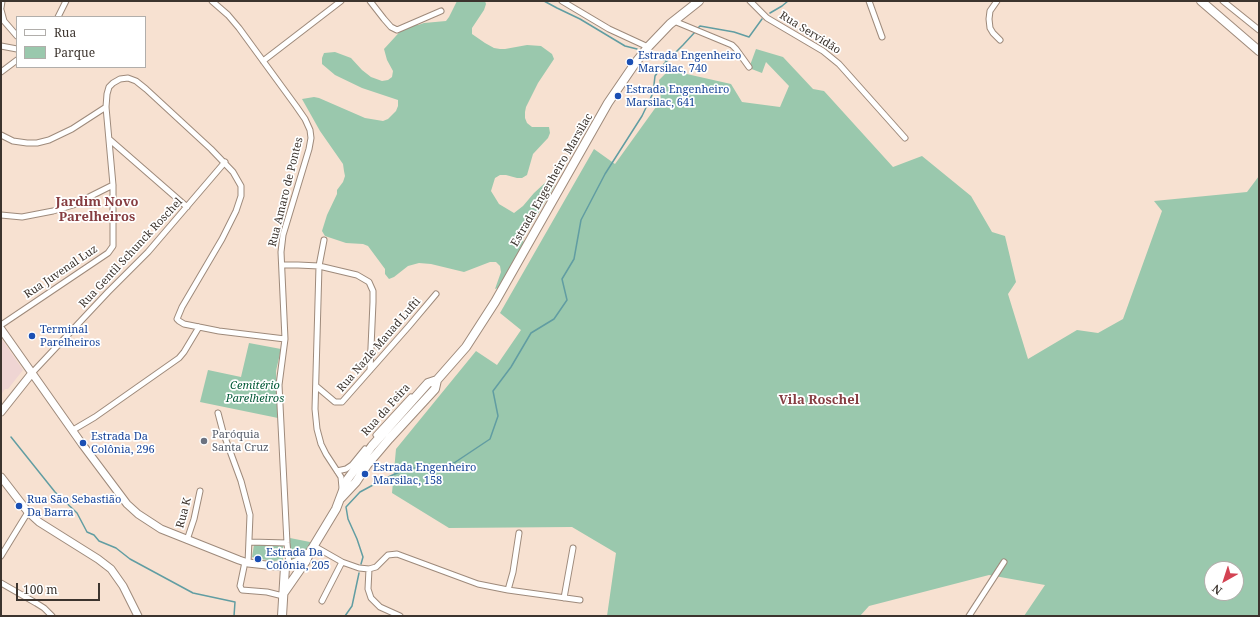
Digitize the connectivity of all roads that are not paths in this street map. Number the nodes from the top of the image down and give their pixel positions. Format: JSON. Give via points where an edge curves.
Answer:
{"nodes":[{"id":1,"x":2,"y":1,"type":"edge"},
{"id":2,"x":66,"y":1,"type":"edge"},
{"id":3,"x":212,"y":1,"type":"edge"},
{"id":4,"x":341,"y":1,"type":"edge"},
{"id":5,"x":370,"y":1,"type":"edge"},
{"id":6,"x":562,"y":1,"type":"edge"},
{"id":7,"x":699,"y":1,"type":"edge"},
{"id":8,"x":750,"y":1,"type":"edge"},
{"id":9,"x":869,"y":1,"type":"edge"},
{"id":10,"x":997,"y":1,"type":"edge"},
{"id":11,"x":1201,"y":1,"type":"edge"},
{"id":12,"x":1223,"y":1,"type":"edge"},
{"id":13,"x":1,"y":9,"type":"edge"},
{"id":14,"x":441,"y":11,"type":"dead end"},
{"id":15,"x":58,"y":16,"type":"edge"},
{"id":16,"x":674,"y":21,"type":"junction"},
{"id":17,"x":1259,"y":30,"type":"edge"},
{"id":18,"x":16,"y":35,"type":"edge"},
{"id":19,"x":882,"y":37,"type":"dead end"},
{"id":20,"x":1000,"y":40,"type":"dead end"},
{"id":21,"x":1,"y":46,"type":"edge"},
{"id":22,"x":648,"y":47,"type":"junction"},
{"id":23,"x":16,"y":49,"type":"edge"},
{"id":24,"x":1259,"y":52,"type":"edge"},
{"id":25,"x":16,"y":61,"type":"edge"},
{"id":26,"x":263,"y":61,"type":"junction"},
{"id":27,"x":749,"y":66,"type":"dead end"},
{"id":28,"x":1,"y":72,"type":"edge"},
{"id":29,"x":106,"y":107,"type":"junction"},
{"id":30,"x":1,"y":135,"type":"edge"},
{"id":31,"x":905,"y":138,"type":"dead end"},
{"id":32,"x":109,"y":139,"type":"junction"},
{"id":33,"x":225,"y":162,"type":"junction"},
{"id":34,"x":113,"y":185,"type":"junction"},
{"id":35,"x":187,"y":207,"type":"junction"},
{"id":36,"x":1,"y":215,"type":"edge"},
{"id":37,"x":324,"y":240,"type":"dead end"},
{"id":38,"x":282,"y":265,"type":"junction"},
{"id":39,"x":319,"y":266,"type":"junction"},
{"id":40,"x":436,"y":294,"type":"dead end"},
{"id":41,"x":2,"y":325,"type":"edge"},
{"id":42,"x":199,"y":327,"type":"junction"},
{"id":43,"x":285,"y":339,"type":"junction"},
{"id":44,"x":370,"y":370,"type":"junction"},
{"id":45,"x":32,"y":373,"type":"junction"},
{"id":46,"x":439,"y":378,"type":"junction"},
{"id":47,"x":316,"y":386,"type":"junction"},
{"id":48,"x":1,"y":412,"type":"edge"},
{"id":49,"x":218,"y":413,"type":"dead end"},
{"id":50,"x":73,"y":430,"type":"junction"},
{"id":51,"x":354,"y":466,"type":"junction"},
{"id":52,"x":337,"y":471,"type":"junction"},
{"id":53,"x":1,"y":477,"type":"edge"},
{"id":54,"x":344,"y":479,"type":"junction"},
{"id":55,"x":358,"y":479,"type":"junction"},
{"id":56,"x":200,"y":491,"type":"dead end"},
{"id":57,"x":341,"y":498,"type":"junction"},
{"id":58,"x":28,"y":512,"type":"junction"},
{"id":59,"x":519,"y":533,"type":"dead end"},
{"id":60,"x":186,"y":540,"type":"junction"},
{"id":61,"x":250,"y":542,"type":"junction"},
{"id":62,"x":287,"y":543,"type":"junction"},
{"id":63,"x":573,"y":548,"type":"dead end"},
{"id":64,"x":312,"y":549,"type":"junction"},
{"id":65,"x":1,"y":556,"type":"edge"},
{"id":66,"x":246,"y":562,"type":"junction"},
{"id":67,"x":342,"y":562,"type":"junction"},
{"id":68,"x":1004,"y":562,"type":"dead end"},
{"id":69,"x":287,"y":566,"type":"junction"},
{"id":70,"x":369,"y":569,"type":"junction"},
{"id":71,"x":1,"y":583,"type":"edge"},
{"id":72,"x":508,"y":590,"type":"junction"},
{"id":73,"x":284,"y":593,"type":"junction"},
{"id":74,"x":564,"y":598,"type":"junction"},
{"id":75,"x":580,"y":600,"type":"dead end"},
{"id":76,"x":322,"y":602,"type":"dead end"},
{"id":77,"x":52,"y":616,"type":"edge"},
{"id":78,"x":138,"y":616,"type":"edge"},
{"id":79,"x":282,"y":616,"type":"edge"},
{"id":80,"x":400,"y":616,"type":"edge"},
{"id":81,"x":969,"y":616,"type":"edge"}],
"edges":[{"from":1,"to":13,"type":"street"},
{"from":2,"to":15,"type":"street"},
{"from":3,"to":26,"type":"street","name":"Rua Amaro de Pontes","via":[[228,15]]},
{"from":4,"to":26,"type":"street"},
{"from":5,"to":14,"type":"street","via":[[388,25],[397,30]]},
{"from":6,"to":22,"type":"street","via":[[604,26]]},
{"from":7,"to":16,"type":"main road","name":"Estrada Engenheiro Marsilac"},
{"from":8,"to":31,"type":"street","name":"Rua Servidão","via":[[767,18],[832,57]]},
{"from":9,"to":19,"type":"street"},
{"from":10,"to":20,"type":"street","via":[[990,11],[989,19],[990,28]]},
{"from":11,"to":24,"type":"main road"},
{"from":12,"to":17,"type":"street"},
{"from":13,"to":18,"type":"street","via":[[4,21]]},
{"from":16,"to":22,"type":"main road","name":"Estrada Engenheiro Marsilac"},
{"from":16,"to":27,"type":"street","via":[[732,45]]},
{"from":21,"to":23,"type":"street"},
{"from":22,"to":46,"type":"main road","name":"Estrada Engenheiro Marsilac","via":[[608,102],[481,325]]},
{"from":25,"to":28,"type":"street"},
{"from":26,"to":38,"type":"street","name":"Rua Amaro de Pontes","via":[[305,119],[311,138],[306,164],[283,235]]},
{"from":29,"to":30,"type":"street","via":[[72,129],[49,140],[27,143],[13,141]]},
{"from":29,"to":32,"type":"street","name":"Rua Juvenal Luz"},
{"from":29,"to":33,"type":"street","name":"Rua Juvenal Luz","via":[[109,87],[113,83],[123,78],[136,81]]},
{"from":32,"to":34,"type":"street","name":"Rua Juvenal Luz"},
{"from":32,"to":35,"type":"street"},
{"from":33,"to":35,"type":"street","name":"Rua Gentil Schunck Roschel"},
{"from":33,"to":42,"type":"street","via":[[241,186],[239,203],[177,319],[184,324]]},
{"from":34,"to":36,"type":"street","via":[[73,205],[53,211],[22,217]]},
{"from":34,"to":41,"type":"street","name":"Rua Juvenal Luz","via":[[111,249]]},
{"from":35,"to":45,"type":"street","name":"Rua Gentil Schunck Roschel","via":[[148,252]]},
{"from":37,"to":39,"type":"street"},
{"from":38,"to":39,"type":"street"},
{"from":38,"to":43,"type":"street","name":"Rua Amaro de Pontes"},
{"from":39,"to":44,"type":"street","via":[[357,275],[372,286]]},
{"from":39,"to":47,"type":"street"},
{"from":40,"to":44,"type":"street","name":"Rua Nazle Mauad Lufti"},
{"from":41,"to":45,"type":"main road"},
{"from":42,"to":43,"type":"street"},
{"from":42,"to":50,"type":"street","via":[[179,358]]},
{"from":43,"to":62,"type":"street","name":"Rua Amaro de Pontes","via":[[280,385]]},
{"from":44,"to":47,"type":"street","name":"Rua Nazle Mauad Lufti","via":[[339,403]]},
{"from":45,"to":48,"type":"main road"},
{"from":45,"to":50,"type":"main road"},
{"from":46,"to":51,"type":"main road","name":"Estrada Engenheiro Marsilac","via":[[428,383]]},
{"from":46,"to":55,"type":"main road","name":"Estrada Engenheiro Marsilac","via":[[436,389],[389,439]]},
{"from":47,"to":52,"type":"street","via":[[317,430],[326,454]]},
{"from":49,"to":61,"type":"street","via":[[249,506]]},
{"from":50,"to":60,"type":"main road","via":[[127,504],[161,529]]},
{"from":51,"to":52,"type":"street"},
{"from":51,"to":54,"type":"main road","name":"Estrada Engenheiro Marsilac"},
{"from":51,"to":55,"type":"main road","via":[[359,470]]},
{"from":52,"to":54,"type":"street"},
{"from":53,"to":58,"type":"main road"},
{"from":54,"to":55,"type":"main road","via":[[352,482]]},
{"from":54,"to":57,"type":"main road","name":"Estrada Engenheiro Marsilac"},
{"from":55,"to":57,"type":"main road","name":"Estrada Engenheiro Marsilac"},
{"from":56,"to":60,"type":"street","name":"Rua K"},
{"from":57,"to":64,"type":"main road","name":"Estrada Engenheiro Marsilac"},
{"from":58,"to":65,"type":"street"},
{"from":58,"to":78,"type":"main road","via":[[39,522],[111,569]]},
{"from":59,"to":72,"type":"street"},
{"from":60,"to":66,"type":"main road"},
{"from":61,"to":62,"type":"street"},
{"from":61,"to":66,"type":"street"},
{"from":62,"to":69,"type":"street","name":"Rua Amaro de Pontes"},
{"from":63,"to":74,"type":"street"},
{"from":64,"to":67,"type":"street"},
{"from":64,"to":69,"type":"main road","name":"Estrada Engenheiro Marsilac","via":[[297,562]]},
{"from":64,"to":73,"type":"main road","name":"Estrada Engenheiro Marsilac"},
{"from":66,"to":69,"type":"main road"},
{"from":66,"to":73,"type":"street","via":[[240,586],[242,590]]},
{"from":67,"to":70,"type":"street"},
{"from":67,"to":76,"type":"street"},
{"from":68,"to":81,"type":"street"},
{"from":69,"to":73,"type":"main road"},
{"from":70,"to":72,"type":"street","via":[[376,567],[388,555],[397,554],[469,581]]},
{"from":70,"to":80,"type":"street","via":[[368,589],[371,598],[380,607]]},
{"from":71,"to":77,"type":"street","via":[[44,608]]},
{"from":72,"to":74,"type":"street"},
{"from":73,"to":79,"type":"main road"},
{"from":74,"to":75,"type":"street"}]}
